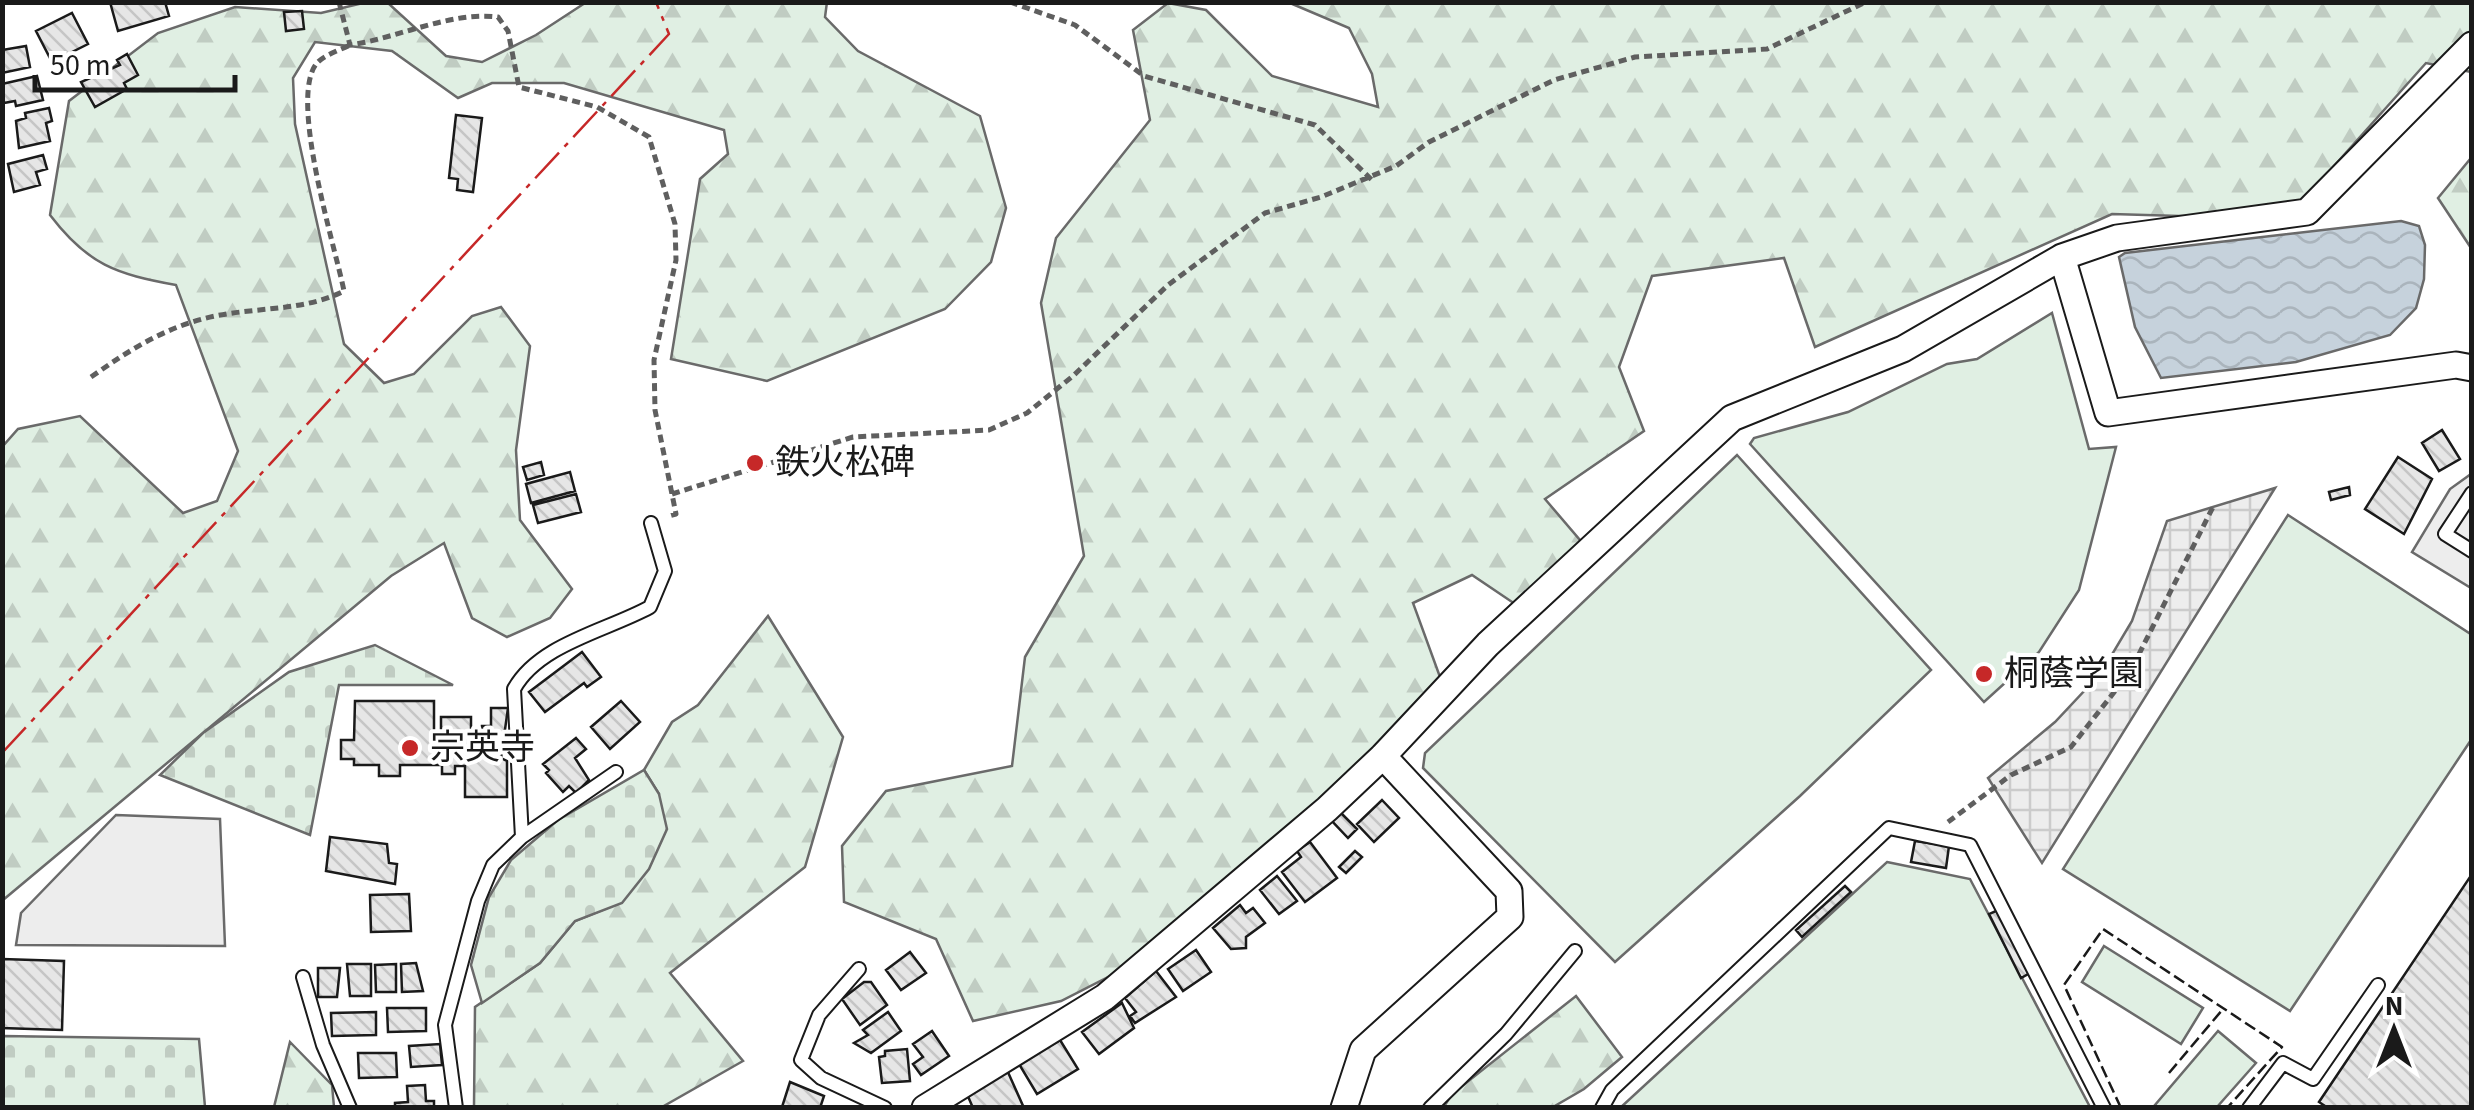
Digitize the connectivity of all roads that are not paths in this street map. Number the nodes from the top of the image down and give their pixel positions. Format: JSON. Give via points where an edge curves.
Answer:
{"nodes":[{"id":1,"x":2472,"y":45,"type":"edge"},
{"id":2,"x":2062,"y":257,"type":"junction"},
{"id":3,"x":2472,"y":368,"type":"edge"},
{"id":4,"x":2472,"y":492,"type":"edge"},
{"id":5,"x":652,"y":524,"type":"road end"},
{"id":6,"x":2472,"y":551,"type":"edge"},
{"id":7,"x":1384,"y":756,"type":"junction"},
{"id":8,"x":616,"y":772,"type":"dead end"},
{"id":9,"x":522,"y":837,"type":"junction"},
{"id":10,"x":1575,"y":951,"type":"dead end"},
{"id":11,"x":859,"y":969,"type":"dead end"},
{"id":12,"x":303,"y":977,"type":"dead end"},
{"id":13,"x":2378,"y":985,"type":"dead end"},
{"id":14,"x":350,"y":1108,"type":"edge"},
{"id":15,"x":456,"y":1108,"type":"edge"},
{"id":16,"x":884,"y":1108,"type":"edge"},
{"id":17,"x":925,"y":1108,"type":"edge"},
{"id":18,"x":1344,"y":1108,"type":"edge"},
{"id":19,"x":1430,"y":1108,"type":"edge"},
{"id":20,"x":1602,"y":1108,"type":"edge"},
{"id":21,"x":2104,"y":1108,"type":"edge"},
{"id":22,"x":2249,"y":1108,"type":"edge"}],
"edges":[{"from":1,"to":2,"type":"street","via":[[2308,212],[2117,238]]},
{"from":2,"to":3,"type":"street","via":[[2108,413],[2456,364]]},
{"from":2,"to":7,"type":"street","via":[[1902,349],[1732,418],[1488,644]]},
{"from":4,"to":6,"type":"lane","via":[[2445,534]]},
{"from":5,"to":9,"type":"lane","via":[[665,571],[650,607],[573,641],[523,672],[514,689]]},
{"from":7,"to":17,"type":"street","via":[[1105,997]]},
{"from":7,"to":18,"type":"street","via":[[1509,891],[1510,917],[1363,1050]]},
{"from":8,"to":9,"type":"lane"},
{"from":9,"to":15,"type":"lane","via":[[493,864],[445,1025]]},
{"from":10,"to":19,"type":"lane","via":[[1506,1034]]},
{"from":11,"to":16,"type":"lane","via":[[819,1014],[802,1060],[820,1078]]},
{"from":12,"to":14,"type":"lane"},
{"from":13,"to":22,"type":"lane","via":[[2313,1078],[2283,1063]]},
{"from":20,"to":21,"type":"lane","via":[[1612,1090],[1889,828],[1970,845]]}]}
